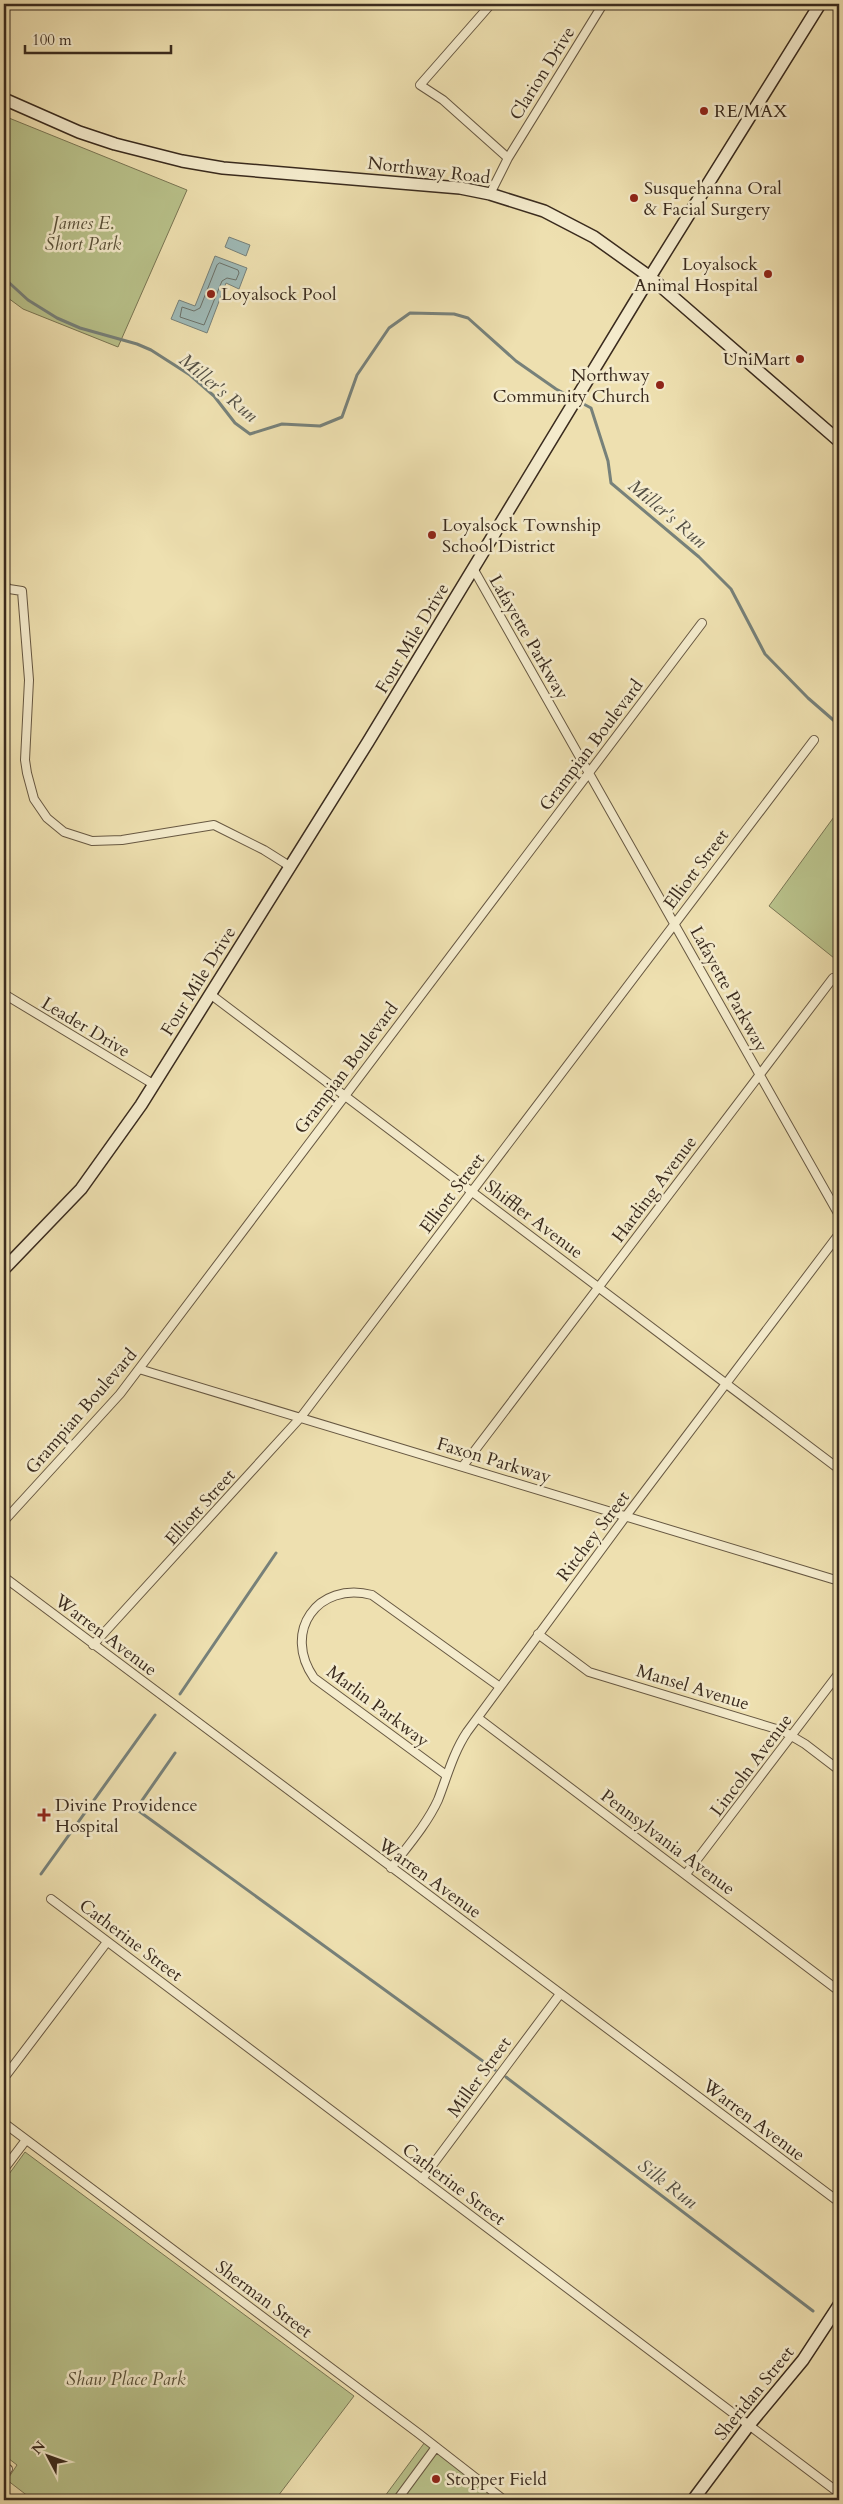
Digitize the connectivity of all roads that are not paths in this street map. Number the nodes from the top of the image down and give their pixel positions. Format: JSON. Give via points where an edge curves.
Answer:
{"nodes":[{"id":1,"x":490,"y":4,"type":"edge"},
{"id":2,"x":603,"y":4,"type":"edge"},
{"id":3,"x":820,"y":4,"type":"edge"},
{"id":4,"x":4,"y":99,"type":"edge"},
{"id":5,"x":508,"y":158,"type":"junction"},
{"id":6,"x":490,"y":194,"type":"junction"},
{"id":7,"x":650,"y":277,"type":"junction"},
{"id":8,"x":839,"y":441,"type":"edge"},
{"id":9,"x":474,"y":570,"type":"junction"},
{"id":10,"x":4,"y":585,"type":"edge"},
{"id":11,"x":702,"y":623,"type":"dead end"},
{"id":12,"x":814,"y":740,"type":"dead end"},
{"id":13,"x":589,"y":771,"type":"junction"},
{"id":14,"x":291,"y":867,"type":"junction"},
{"id":15,"x":675,"y":923,"type":"junction"},
{"id":16,"x":833,"y":978,"type":"dead end"},
{"id":17,"x":4,"y":994,"type":"edge"},
{"id":18,"x":210,"y":994,"type":"junction"},
{"id":19,"x":760,"y":1074,"type":"junction"},
{"id":20,"x":153,"y":1084,"type":"junction"},
{"id":21,"x":345,"y":1095,"type":"junction"},
{"id":22,"x":472,"y":1190,"type":"junction"},
{"id":23,"x":839,"y":1215,"type":"edge"},
{"id":24,"x":839,"y":1234,"type":"edge"},
{"id":25,"x":4,"y":1269,"type":"edge"},
{"id":26,"x":600,"y":1286,"type":"junction"},
{"id":27,"x":139,"y":1369,"type":"junction"},
{"id":28,"x":727,"y":1383,"type":"junction"},
{"id":29,"x":301,"y":1418,"type":"junction"},
{"id":30,"x":464,"y":1466,"type":"junction"},
{"id":31,"x":839,"y":1469,"type":"edge"},
{"id":32,"x":626,"y":1516,"type":"junction"},
{"id":33,"x":4,"y":1521,"type":"edge"},
{"id":34,"x":4,"y":1577,"type":"edge"},
{"id":35,"x":839,"y":1581,"type":"edge"},
{"id":36,"x":538,"y":1634,"type":"junction"},
{"id":37,"x":93,"y":1645,"type":"junction"},
{"id":38,"x":839,"y":1673,"type":"edge"},
{"id":39,"x":500,"y":1687,"type":"junction"},
{"id":40,"x":478,"y":1718,"type":"junction"},
{"id":41,"x":792,"y":1736,"type":"junction"},
{"id":42,"x":839,"y":1770,"type":"edge"},
{"id":43,"x":446,"y":1776,"type":"junction"},
{"id":44,"x":391,"y":1868,"type":"junction"},
{"id":45,"x":686,"y":1874,"type":"junction"},
{"id":46,"x":51,"y":1899,"type":"dead end"},
{"id":47,"x":108,"y":1942,"type":"junction"},
{"id":48,"x":839,"y":1991,"type":"edge"},
{"id":49,"x":560,"y":1994,"type":"junction"},
{"id":50,"x":4,"y":2078,"type":"edge"},
{"id":51,"x":4,"y":2123,"type":"edge"},
{"id":52,"x":26,"y":2140,"type":"junction"},
{"id":53,"x":4,"y":2169,"type":"edge"},
{"id":54,"x":422,"y":2179,"type":"junction"},
{"id":55,"x":839,"y":2202,"type":"edge"},
{"id":56,"x":838,"y":2308,"type":"edge"},
{"id":57,"x":749,"y":2425,"type":"junction"},
{"id":58,"x":436,"y":2447,"type":"junction"},
{"id":59,"x":839,"y":2493,"type":"edge"},
{"id":60,"x":397,"y":2500,"type":"edge"},
{"id":61,"x":504,"y":2500,"type":"edge"},
{"id":62,"x":693,"y":2500,"type":"edge"}],
"edges":[{"from":1,"to":5,"type":"street","via":[[420,85],[442,100]]},
{"from":2,"to":5,"type":"street","name":"Clarion Drive"},
{"from":3,"to":7,"type":"street","name":"Four Mile Drive"},
{"from":4,"to":6,"type":"street","name":"Northway Road","via":[[79,132],[182,161],[223,168]]},
{"from":5,"to":6,"type":"street","name":"Clarion Drive"},
{"from":6,"to":7,"type":"street","name":"Northway Road","via":[[568,222]]},
{"from":7,"to":8,"type":"street","name":"Northway Road"},
{"from":7,"to":9,"type":"street","name":"Four Mile Drive"},
{"from":9,"to":13,"type":"street","name":"Lafayette Parkway"},
{"from":9,"to":14,"type":"street","name":"Four Mile Drive"},
{"from":10,"to":14,"type":"street","via":[[22,591],[29,680],[27,773],[34,799],[47,818],[64,832],[92,841],[122,840],[214,825]]},
{"from":11,"to":13,"type":"street","name":"Grampian Boulevard"},
{"from":12,"to":15,"type":"street","name":"Elliott Street"},
{"from":13,"to":15,"type":"street","name":"Lafayette Parkway"},
{"from":13,"to":21,"type":"street","name":"Grampian Boulevard"},
{"from":14,"to":18,"type":"street","name":"Four Mile Drive"},
{"from":15,"to":19,"type":"street","name":"Lafayette Parkway"},
{"from":15,"to":22,"type":"street","name":"Elliott Street"},
{"from":16,"to":19,"type":"street","name":"Harding Avenue"},
{"from":17,"to":20,"type":"street","name":"Leader Drive"},
{"from":18,"to":20,"type":"street","name":"Four Mile Drive"},
{"from":18,"to":21,"type":"street","name":"Shiffler Avenue"},
{"from":19,"to":23,"type":"street","name":"Lafayette Parkway"},
{"from":19,"to":26,"type":"street","name":"Harding Avenue"},
{"from":20,"to":25,"type":"street","name":"Four Mile Drive","via":[[81,1189]]},
{"from":21,"to":22,"type":"street","name":"Shiffler Avenue"},
{"from":21,"to":27,"type":"street","name":"Grampian Boulevard"},
{"from":22,"to":26,"type":"street","name":"Shiffler Avenue"},
{"from":22,"to":29,"type":"street","name":"Elliott Street"},
{"from":24,"to":28,"type":"street","name":"Ritchey Street"},
{"from":26,"to":28,"type":"street","name":"Shiffler Avenue"},
{"from":26,"to":30,"type":"street","name":"Harding Avenue"},
{"from":27,"to":29,"type":"street","name":"Faxon Parkway"},
{"from":27,"to":33,"type":"street","name":"Grampian Boulevard","via":[[105,1412]]},
{"from":28,"to":31,"type":"street","name":"Shiffler Avenue"},
{"from":28,"to":32,"type":"street","name":"Ritchey Street"},
{"from":29,"to":30,"type":"street","name":"Faxon Parkway"},
{"from":29,"to":37,"type":"street","name":"Elliott Street"},
{"from":30,"to":32,"type":"street","name":"Faxon Parkway"},
{"from":32,"to":35,"type":"street","name":"Faxon Parkway"},
{"from":32,"to":36,"type":"street","name":"Ritchey Street"},
{"from":34,"to":37,"type":"street","name":"Warren Avenue"},
{"from":36,"to":39,"type":"street","name":"Ritchey Street"},
{"from":36,"to":41,"type":"street","name":"Mansel Avenue","via":[[589,1672],[753,1721]]},
{"from":37,"to":44,"type":"street","name":"Warren Avenue"},
{"from":38,"to":41,"type":"street","name":"Lincoln Avenue"},
{"from":39,"to":40,"type":"street","name":"Ritchey Street"},
{"from":39,"to":43,"type":"street","name":"Marlin Parkway","via":[[372,1594],[359,1591],[334,1594],[309,1615],[303,1627],[301,1648],[303,1660],[314,1678]]},
{"from":40,"to":43,"type":"street","name":"Ritchey Street","via":[[462,1740]]},
{"from":40,"to":45,"type":"street","name":"Pennsylvania Avenue"},
{"from":41,"to":42,"type":"street","name":"Mansel Avenue"},
{"from":41,"to":45,"type":"street","name":"Lincoln Avenue"},
{"from":43,"to":44,"type":"street","name":"Ritchey Street","via":[[428,1816]]},
{"from":44,"to":49,"type":"street","name":"Warren Avenue"},
{"from":45,"to":48,"type":"street","name":"Pennsylvania Avenue"},
{"from":46,"to":47,"type":"street","name":"Catherine Street"},
{"from":47,"to":50,"type":"street"},
{"from":47,"to":54,"type":"street","name":"Catherine Street"},
{"from":49,"to":54,"type":"street","name":"Miller Street"},
{"from":49,"to":55,"type":"street","name":"Warren Avenue"},
{"from":51,"to":52,"type":"street","name":"Sherman Street"},
{"from":52,"to":53,"type":"street"},
{"from":52,"to":58,"type":"street","name":"Sherman Street"},
{"from":54,"to":57,"type":"street","name":"Catherine Street"},
{"from":56,"to":57,"type":"street","name":"Sheridan Street","via":[[803,2360]]},
{"from":57,"to":59,"type":"street","name":"Catherine Street"},
{"from":57,"to":62,"type":"street","name":"Sheridan Street"},
{"from":58,"to":60,"type":"street"},
{"from":58,"to":61,"type":"street","name":"Sherman Street"}]}
